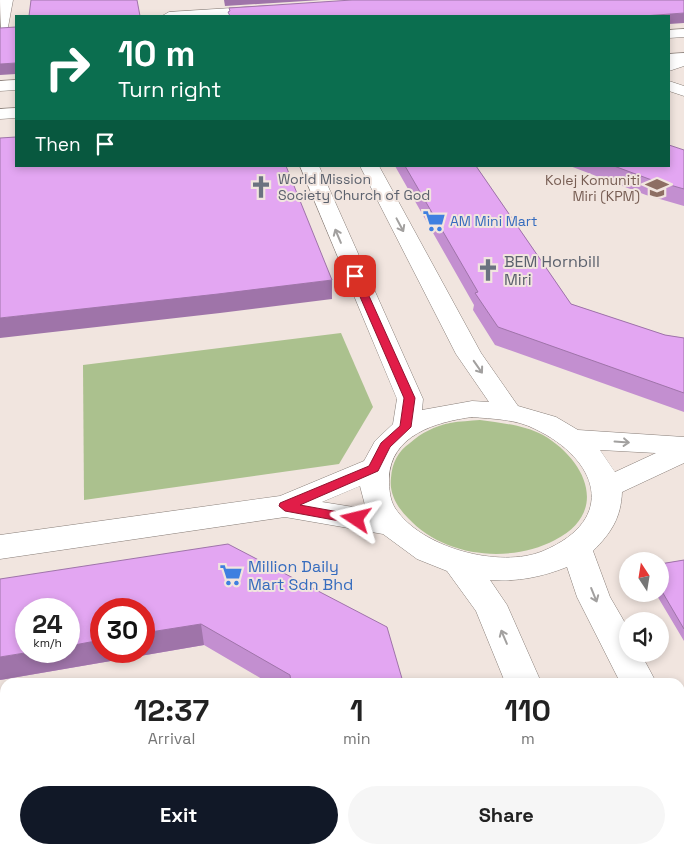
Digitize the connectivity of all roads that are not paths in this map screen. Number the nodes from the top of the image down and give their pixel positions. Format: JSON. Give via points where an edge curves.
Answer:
{"nodes":[{"id":1,"x":6,"y":0,"type":"edge"},
{"id":2,"x":181,"y":0,"type":"edge"},
{"id":3,"x":284,"y":9,"type":"edge"},
{"id":4,"x":185,"y":15,"type":"edge"},
{"id":5,"x":199,"y":15,"type":"edge"},
{"id":6,"x":15,"y":26,"type":"edge"},
{"id":7,"x":1,"y":27,"type":"edge"},
{"id":8,"x":684,"y":33,"type":"edge"},
{"id":9,"x":670,"y":34,"type":"edge"},
{"id":10,"x":670,"y":59,"type":"edge"},
{"id":11,"x":684,"y":59,"type":"edge"},
{"id":12,"x":670,"y":66,"type":"edge"},
{"id":13,"x":15,"y":84,"type":"edge"},
{"id":14,"x":0,"y":86,"type":"edge"},
{"id":15,"x":15,"y":113,"type":"edge"},
{"id":16,"x":0,"y":114,"type":"edge"},
{"id":17,"x":309,"y":167,"type":"edge"},
{"id":18,"x":370,"y":167,"type":"edge"},
{"id":19,"x":509,"y":412,"type":"junction"},
{"id":20,"x":406,"y":427,"type":"junction"},
{"id":21,"x":573,"y":439,"type":"junction"},
{"id":22,"x":684,"y":446,"type":"edge"},
{"id":23,"x":684,"y":452,"type":"edge"},
{"id":24,"x":374,"y":468,"type":"junction"},
{"id":25,"x":607,"y":487,"type":"junction"},
{"id":26,"x":285,"y":506,"type":"junction"},
{"id":27,"x":392,"y":526,"type":"junction"},
{"id":28,"x":0,"y":547,"type":"edge"},
{"id":29,"x":577,"y":549,"type":"junction"},
{"id":30,"x":459,"y":564,"type":"junction"},
{"id":31,"x":521,"y":678,"type":"edge"},
{"id":32,"x":636,"y":678,"type":"edge"}],
"edges":[{"from":1,"to":7,"type":"street"},
{"from":2,"to":4,"type":"street"},
{"from":3,"to":5,"type":"street"},
{"from":6,"to":7,"type":"street"},
{"from":8,"to":9,"type":"street"},
{"from":10,"to":11,"type":"street"},
{"from":11,"to":12,"type":"street"},
{"from":13,"to":14,"type":"street"},
{"from":15,"to":16,"type":"street"},
{"from":20,"to":17,"type":"street","one_way":true,"via":[[410,398]]},
{"from":18,"to":19,"type":"street","one_way":true,"via":[[469,354]]},
{"from":19,"to":20,"type":"street","via":[[472,409],[436,414]]},
{"from":19,"to":21,"type":"street","via":[[544,422]]},
{"from":20,"to":24,"type":"street","via":[[385,445]]},
{"from":21,"to":22,"type":"street","one_way":true},
{"from":21,"to":25,"type":"street","via":[[595,461]]},
{"from":23,"to":25,"type":"street"},
{"from":24,"to":26,"type":"street"},
{"from":24,"to":27,"type":"street","via":[[373,487],[379,507]]},
{"from":25,"to":29,"type":"street","via":[[607,509],[597,531]]},
{"from":26,"to":27,"type":"street"},
{"from":26,"to":28,"type":"street"},
{"from":27,"to":30,"type":"street","via":[[421,548]]},
{"from":29,"to":30,"type":"street","via":[[544,564],[503,569]]},
{"from":29,"to":32,"type":"street","one_way":true,"via":[[594,597]]},
{"from":31,"to":30,"type":"street","one_way":true,"via":[[490,605]]}]}
